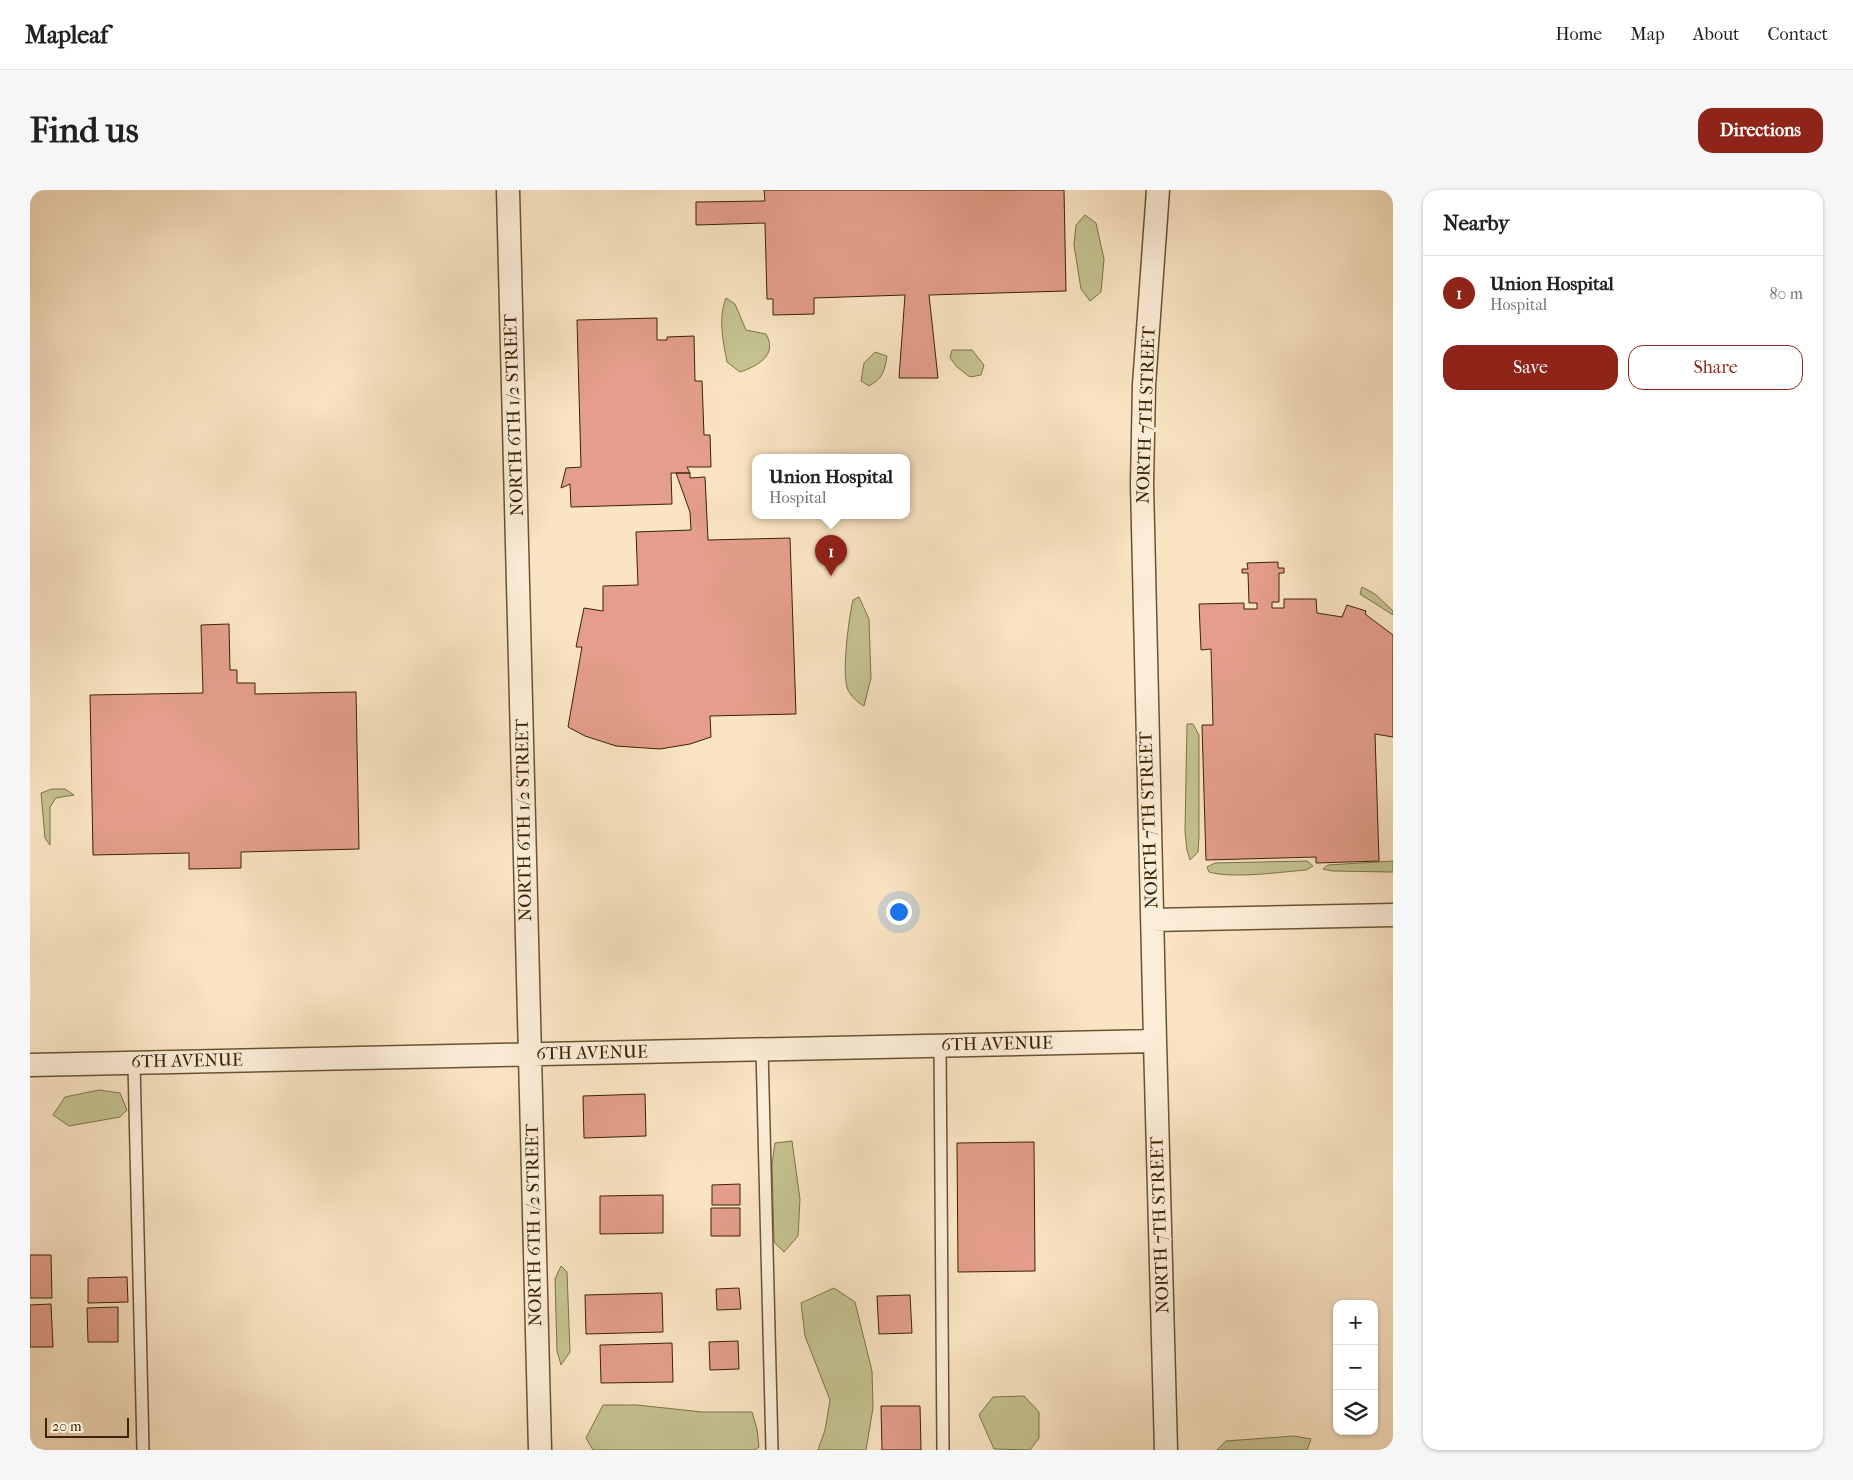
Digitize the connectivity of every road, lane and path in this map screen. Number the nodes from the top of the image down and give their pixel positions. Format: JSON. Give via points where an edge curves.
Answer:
{"nodes":[{"id":1,"x":508,"y":190,"type":"edge"},
{"id":2,"x":1158,"y":190,"type":"edge"},
{"id":3,"x":1393,"y":915,"type":"edge"},
{"id":4,"x":1152,"y":920,"type":"junction"},
{"id":5,"x":1155,"y":1041,"type":"junction"},
{"id":6,"x":940,"y":1045,"type":"junction"},
{"id":7,"x":762,"y":1049,"type":"junction"},
{"id":8,"x":530,"y":1054,"type":"junction"},
{"id":9,"x":134,"y":1063,"type":"junction"},
{"id":10,"x":30,"y":1065,"type":"edge"},
{"id":11,"x":143,"y":1450,"type":"edge"},
{"id":12,"x":540,"y":1450,"type":"edge"},
{"id":13,"x":772,"y":1450,"type":"edge"},
{"id":14,"x":943,"y":1450,"type":"edge"},
{"id":15,"x":1166,"y":1450,"type":"edge"}],
"edges":[{"from":1,"to":8,"type":"street","name":"NORTH 6TH 1/2 STREET"},
{"from":2,"to":4,"type":"street","name":"NORTH 7TH STREET","via":[[1144,385],[1142,484]]},
{"from":3,"to":4,"type":"street"},
{"from":4,"to":5,"type":"street","name":"NORTH 7TH STREET"},
{"from":5,"to":6,"type":"street","name":"6TH AVENUE"},
{"from":5,"to":15,"type":"street","name":"NORTH 7TH STREET"},
{"from":6,"to":7,"type":"street","name":"6TH AVENUE"},
{"from":6,"to":14,"type":"lane"},
{"from":7,"to":8,"type":"street","name":"6TH AVENUE"},
{"from":7,"to":13,"type":"lane"},
{"from":8,"to":9,"type":"street","name":"6TH AVENUE"},
{"from":8,"to":12,"type":"street","name":"NORTH 6TH 1/2 STREET"},
{"from":9,"to":10,"type":"street","name":"6TH AVENUE"},
{"from":9,"to":11,"type":"lane"}]}
